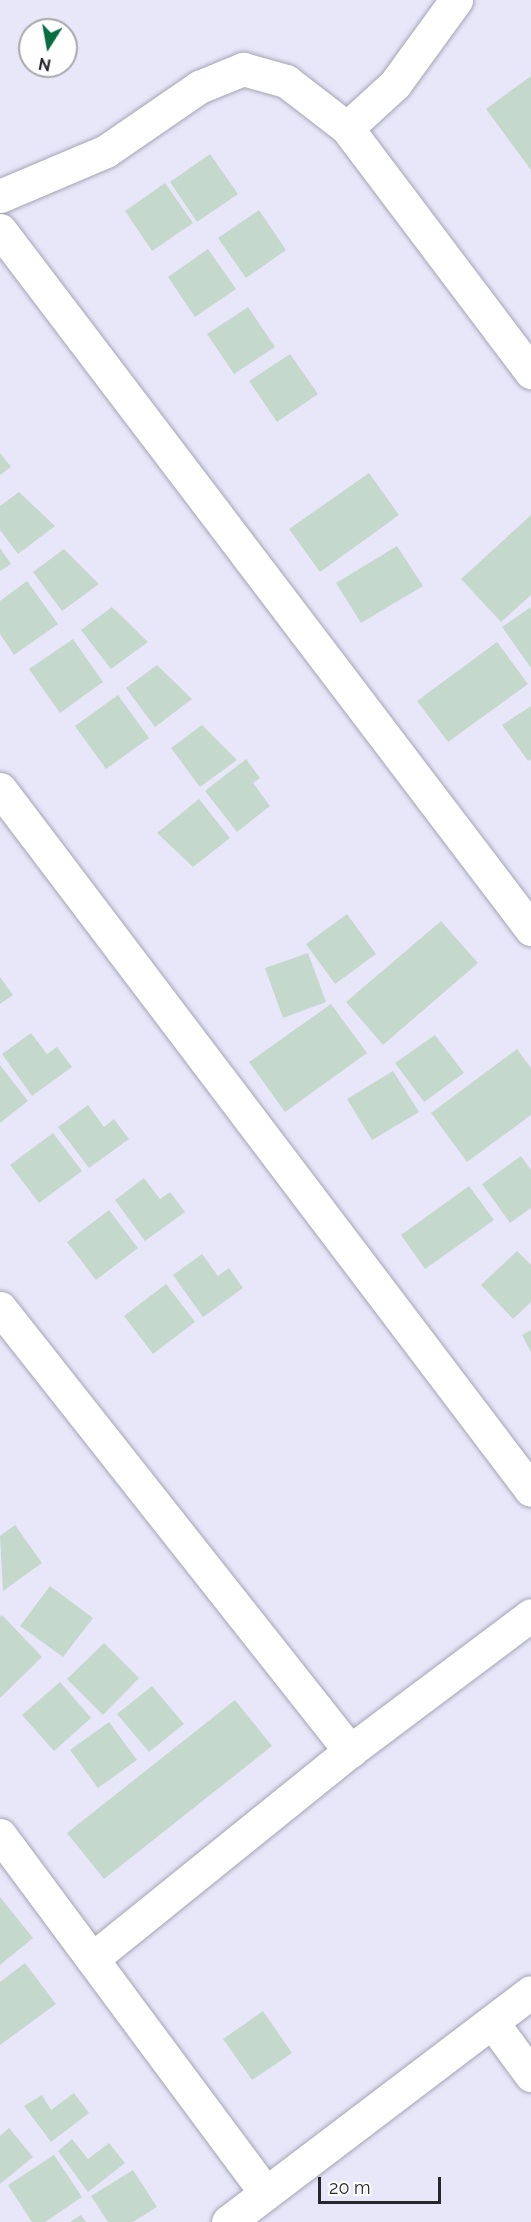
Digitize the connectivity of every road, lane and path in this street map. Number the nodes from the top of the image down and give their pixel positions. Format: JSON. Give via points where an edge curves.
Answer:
{"nodes":[{"id":1,"x":456,"y":0,"type":"edge"},
{"id":2,"x":348,"y":128,"type":"junction"},
{"id":3,"x":0,"y":196,"type":"edge"},
{"id":4,"x":0,"y":230,"type":"edge"},
{"id":5,"x":531,"y":372,"type":"edge"},
{"id":6,"x":0,"y":789,"type":"edge"},
{"id":7,"x":531,"y":929,"type":"edge"},
{"id":8,"x":0,"y":1308,"type":"edge"},
{"id":9,"x":531,"y":1490,"type":"edge"},
{"id":10,"x":531,"y":1615,"type":"edge"},
{"id":11,"x":350,"y":1751,"type":"junction"},
{"id":12,"x":0,"y":1835,"type":"edge"},
{"id":13,"x":92,"y":1959,"type":"junction"},
{"id":14,"x":531,"y":1992,"type":"edge"},
{"id":15,"x":492,"y":2022,"type":"junction"},
{"id":16,"x":531,"y":2075,"type":"edge"},
{"id":17,"x":266,"y":2193,"type":"junction"},
{"id":18,"x":228,"y":2222,"type":"edge"}],
"edges":[{"from":1,"to":2,"type":"street","via":[[395,84]]},
{"from":2,"to":3,"type":"street","via":[[286,81],[243,69],[199,87],[106,151]]},
{"from":2,"to":5,"type":"street"},
{"from":4,"to":7,"type":"street"},
{"from":6,"to":9,"type":"street"},
{"from":8,"to":11,"type":"street"},
{"from":10,"to":11,"type":"street"},
{"from":11,"to":13,"type":"street"},
{"from":12,"to":13,"type":"street"},
{"from":13,"to":17,"type":"street"},
{"from":14,"to":15,"type":"street"},
{"from":15,"to":16,"type":"street"},
{"from":15,"to":17,"type":"street"},
{"from":17,"to":18,"type":"street"}]}
